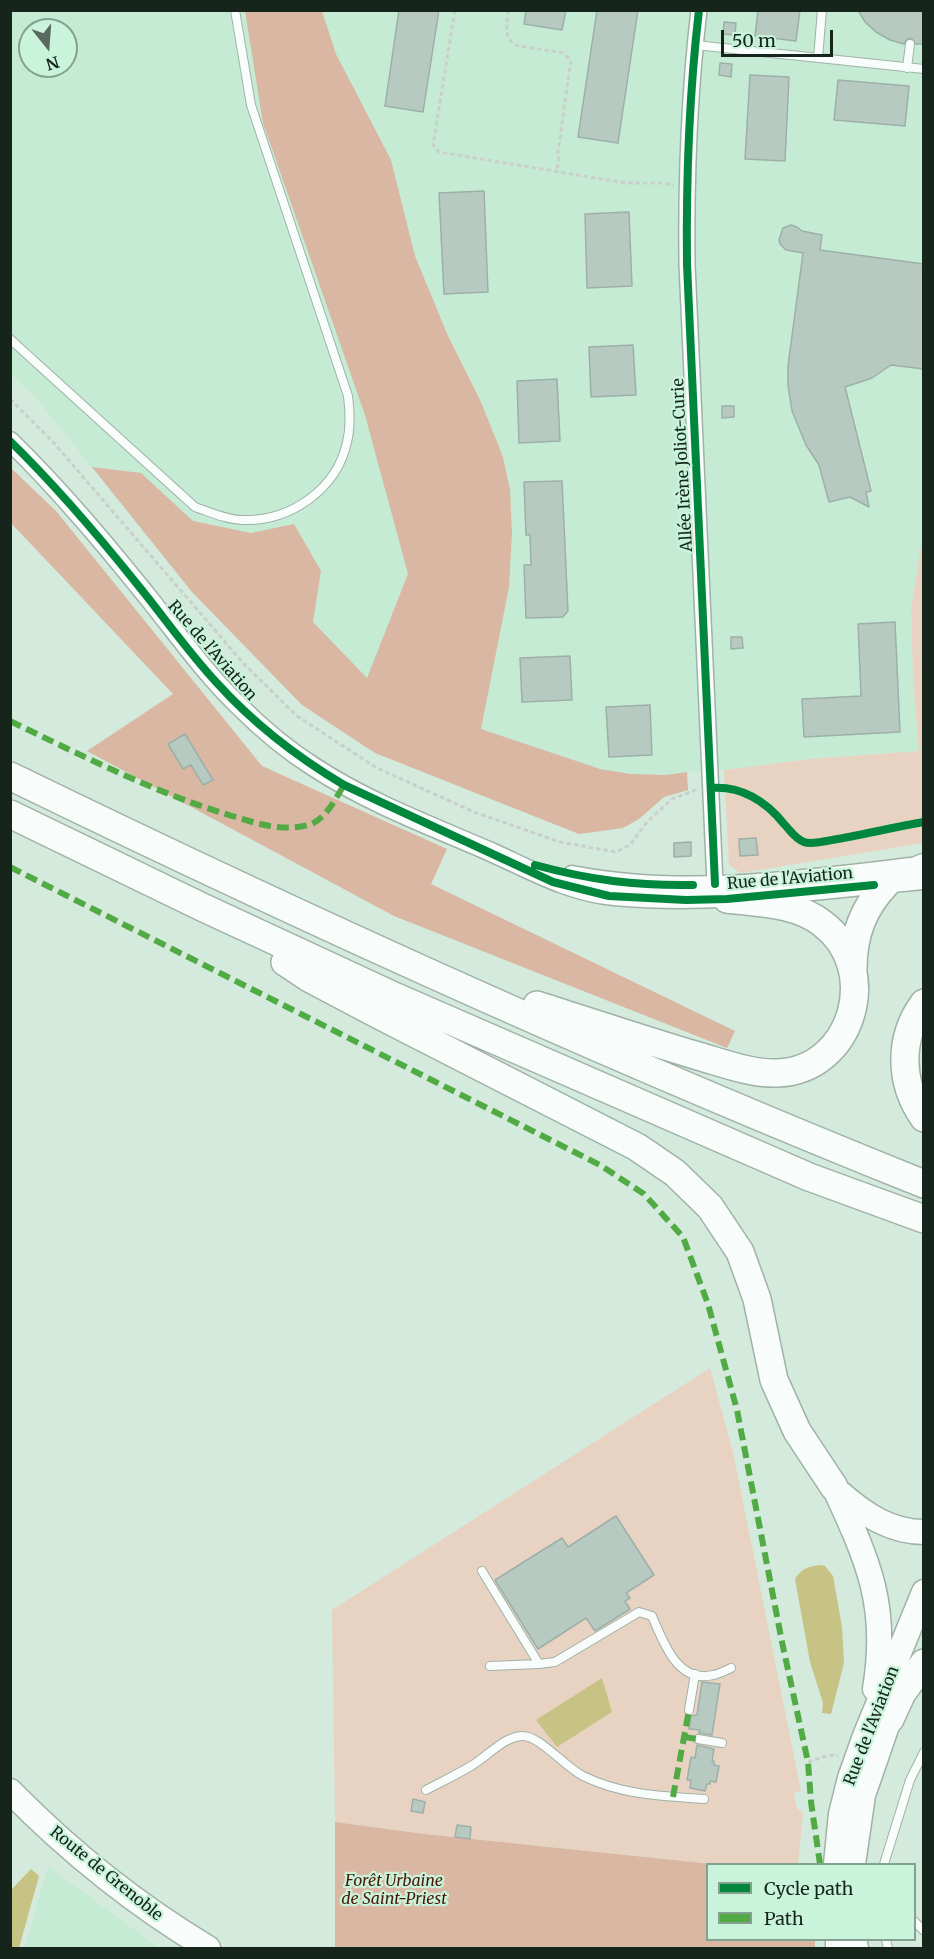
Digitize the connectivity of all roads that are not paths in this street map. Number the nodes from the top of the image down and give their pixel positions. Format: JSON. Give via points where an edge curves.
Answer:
{"nodes":[{"id":1,"x":235,"y":10,"type":"edge"},
{"id":2,"x":699,"y":10,"type":"edge"},
{"id":3,"x":822,"y":10,"type":"edge"},
{"id":4,"x":910,"y":44,"type":"dead end"},
{"id":5,"x":695,"y":45,"type":"junction"},
{"id":6,"x":818,"y":58,"type":"junction"},
{"id":7,"x":907,"y":68,"type":"junction"},
{"id":8,"x":924,"y":69,"type":"edge"},
{"id":9,"x":10,"y":339,"type":"edge"},
{"id":10,"x":10,"y":441,"type":"edge"},
{"id":11,"x":10,"y":776,"type":"edge"},
{"id":12,"x":10,"y":814,"type":"edge"},
{"id":13,"x":500,"y":856,"type":"junction"},
{"id":14,"x":924,"y":866,"type":"edge"},
{"id":15,"x":924,"y":880,"type":"edge"},
{"id":16,"x":886,"y":884,"type":"junction"},
{"id":17,"x":721,"y":892,"type":"junction"},
{"id":18,"x":204,"y":908,"type":"junction"},
{"id":19,"x":407,"y":964,"type":"junction"},
{"id":20,"x":853,"y":969,"type":"junction"},
{"id":21,"x":924,"y":1003,"type":"edge"},
{"id":22,"x":924,"y":1118,"type":"edge"},
{"id":23,"x":924,"y":1184,"type":"edge"},
{"id":24,"x":924,"y":1219,"type":"edge"},
{"id":25,"x":834,"y":1487,"type":"junction"},
{"id":26,"x":924,"y":1532,"type":"edge"},
{"id":27,"x":482,"y":1571,"type":"dead end"},
{"id":28,"x":924,"y":1592,"type":"edge"},
{"id":29,"x":924,"y":1628,"type":"edge"},
{"id":30,"x":924,"y":1662,"type":"edge"},
{"id":31,"x":539,"y":1664,"type":"junction"},
{"id":32,"x":490,"y":1666,"type":"dead end"},
{"id":33,"x":731,"y":1668,"type":"dead end"},
{"id":34,"x":695,"y":1674,"type":"junction"},
{"id":35,"x":689,"y":1710,"type":"dead end"},
{"id":36,"x":890,"y":1719,"type":"junction"},
{"id":37,"x":865,"y":1736,"type":"junction"},
{"id":38,"x":698,"y":1739,"type":"dead end"},
{"id":39,"x":722,"y":1743,"type":"dead end"},
{"id":40,"x":924,"y":1752,"type":"edge"},
{"id":41,"x":426,"y":1790,"type":"dead end"},
{"id":42,"x":10,"y":1791,"type":"edge"},
{"id":43,"x":704,"y":1799,"type":"dead end"},
{"id":44,"x":836,"y":1863,"type":"edge"},
{"id":45,"x":853,"y":1863,"type":"edge"},
{"id":46,"x":884,"y":1863,"type":"edge"},
{"id":47,"x":208,"y":1948,"type":"edge"}],
"edges":[{"from":1,"to":9,"type":"lane","via":[[251,105],[348,396],[351,420],[341,462],[316,494],[300,506],[273,517],[244,520],[195,507]]},
{"from":2,"to":5,"type":"street","name":"Allée Irène Joliot-Curie"},
{"from":3,"to":6,"type":"lane"},
{"from":4,"to":7,"type":"lane"},
{"from":5,"to":6,"type":"lane"},
{"from":5,"to":17,"type":"street","name":"Allée Irène Joliot-Curie","via":[[687,179],[687,264],[712,788]]},
{"from":6,"to":7,"type":"lane"},
{"from":7,"to":8,"type":"lane"},
{"from":10,"to":13,"type":"street","name":"Rue de l'Aviation","via":[[71,505],[216,683],[262,728],[344,785]]},
{"from":11,"to":19,"type":"highway"},
{"from":12,"to":18,"type":"highway"},
{"from":13,"to":17,"type":"street","name":"Rue de l'Aviation","via":[[620,883]]},
{"from":13,"to":17,"type":"street","name":"Rue de l'Aviation","via":[[554,882],[609,896],[686,900]]},
{"from":14,"to":16,"type":"main road"},
{"from":14,"to":17,"type":"street","name":"Rue de l'Aviation"},
{"from":15,"to":16,"type":"street","name":"Rue de l'Aviation"},
{"from":16,"to":17,"type":"street","name":"Rue de l'Aviation"},
{"from":16,"to":20,"type":"highway","via":[[862,916]]},
{"from":17,"to":20,"type":"highway","via":[[816,919],[840,941]]},
{"from":18,"to":24,"type":"highway","via":[[396,998],[670,1118],[809,1177]]},
{"from":18,"to":25,"type":"highway","via":[[309,978],[637,1147],[675,1173],[710,1207],[740,1252],[756,1299],[774,1380],[797,1431]]},
{"from":19,"to":20,"type":"highway","via":[[693,1054],[753,1071],[778,1073],[811,1063],[838,1041],[852,1011]]},
{"from":19,"to":23,"type":"highway","via":[[677,1083]]},
{"from":21,"to":22,"type":"highway","via":[[909,1029],[904,1061],[909,1092]]},
{"from":25,"to":26,"type":"main road","via":[[879,1521]]},
{"from":25,"to":37,"type":"main road","via":[[869,1569],[879,1616],[878,1672]]},
{"from":27,"to":31,"type":"lane"},
{"from":28,"to":37,"type":"main road","name":"Rue de l'Aviation"},
{"from":29,"to":36,"type":"main road","name":"Rue de l'Aviation"},
{"from":30,"to":36,"type":"highway","via":[[902,1693]]},
{"from":31,"to":32,"type":"lane"},
{"from":31,"to":34,"type":"lane","via":[[555,1662],[639,1612],[652,1616],[671,1657]]},
{"from":33,"to":34,"type":"lane","via":[[711,1676]]},
{"from":34,"to":35,"type":"lane"},
{"from":36,"to":45,"type":"main road","name":"Rue de l'Aviation","via":[[863,1795]]},
{"from":37,"to":44,"type":"main road","name":"Rue de l'Aviation","via":[[843,1805]]},
{"from":38,"to":39,"type":"lane"},
{"from":40,"to":46,"type":"lane","via":[[910,1780]]},
{"from":41,"to":43,"type":"lane","via":[[511,1739],[524,1736],[536,1739],[580,1774],[609,1787],[644,1795]]},
{"from":42,"to":47,"type":"main road","name":"Route de Grenoble","via":[[76,1853],[131,1897]]}]}
